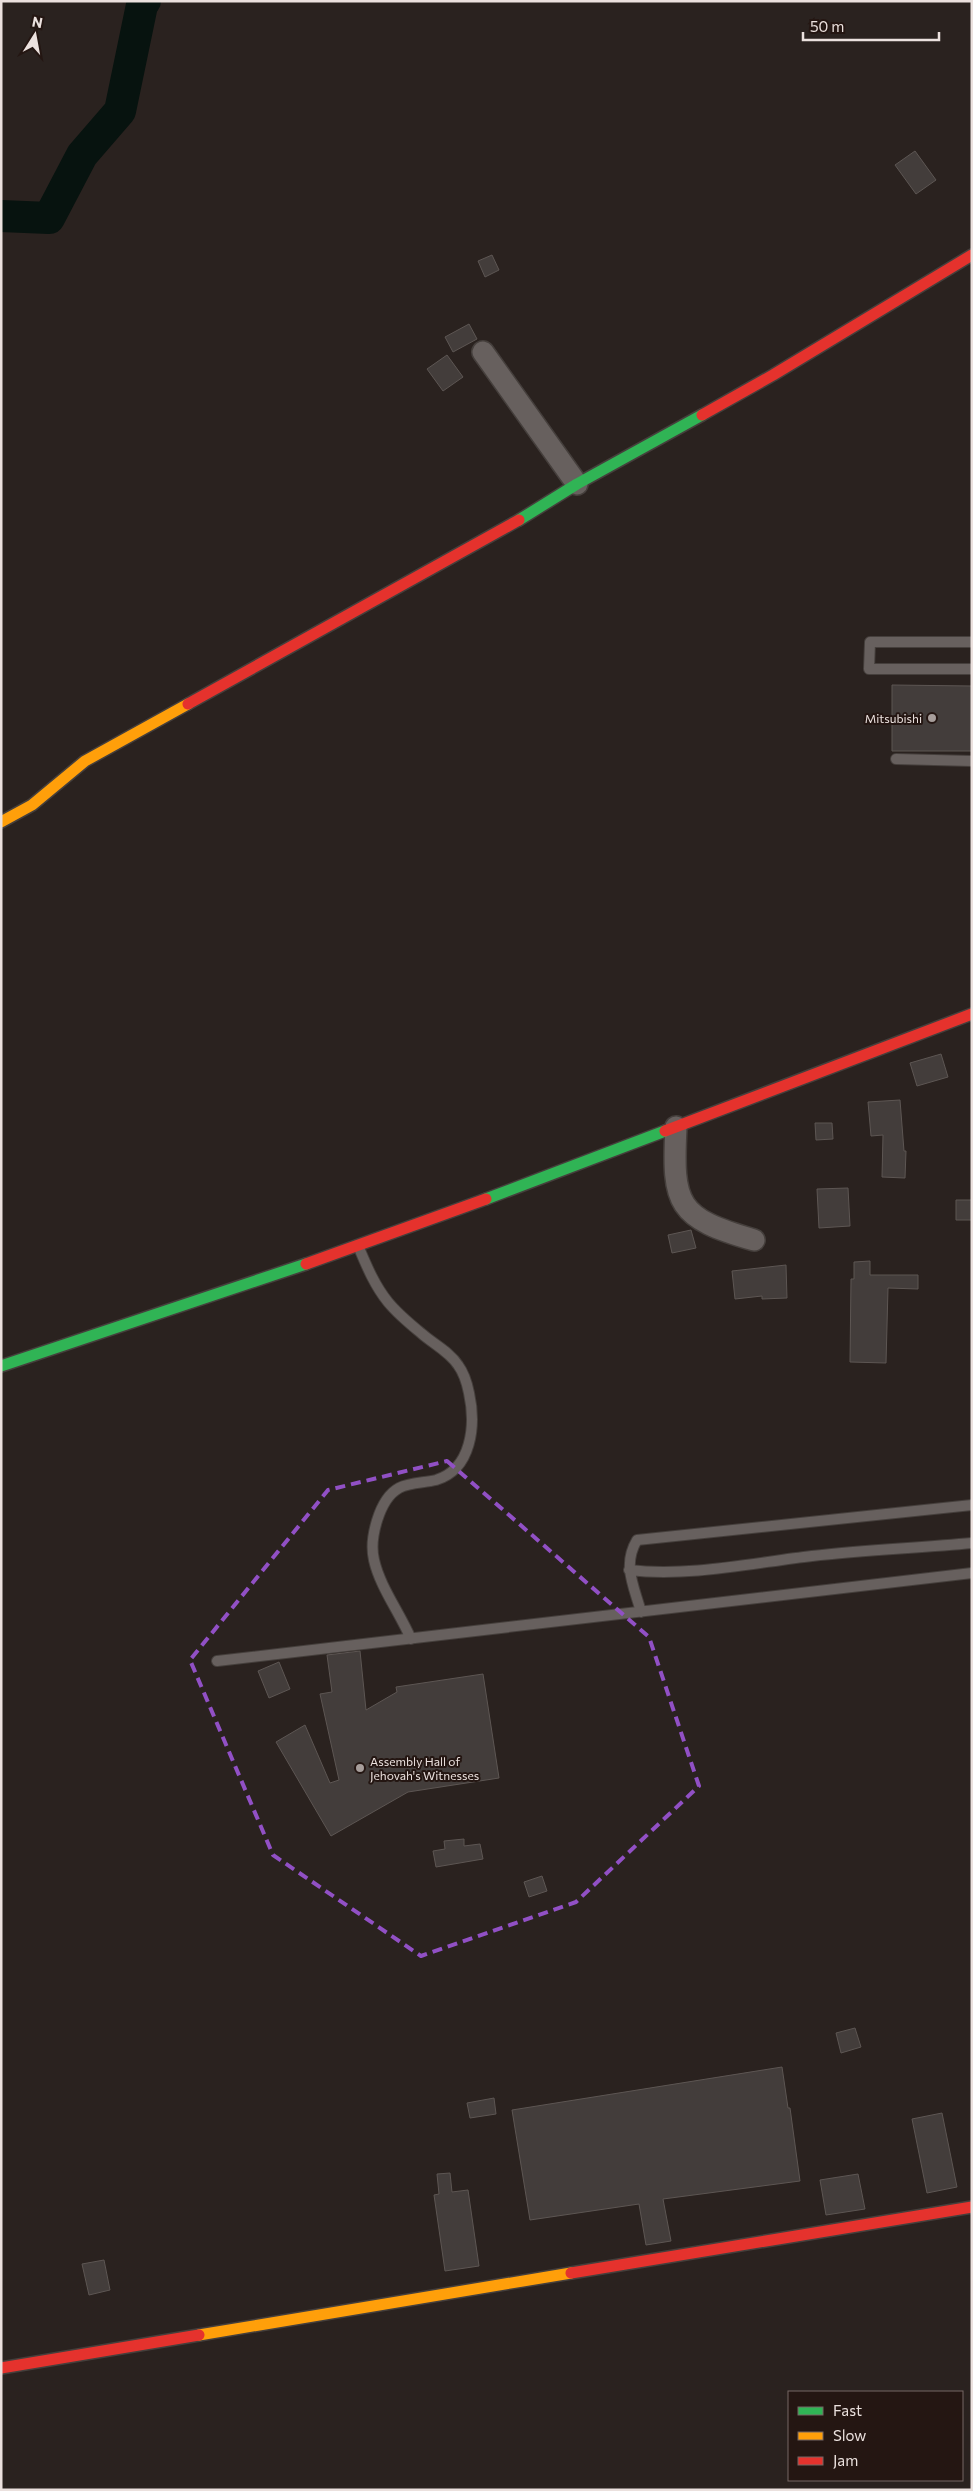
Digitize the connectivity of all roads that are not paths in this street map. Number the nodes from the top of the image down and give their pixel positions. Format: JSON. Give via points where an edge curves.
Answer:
{"nodes":[{"id":1,"x":972,"y":255,"type":"edge"},
{"id":2,"x":483,"y":352,"type":"dead end"},
{"id":3,"x":577,"y":484,"type":"junction"},
{"id":4,"x":972,"y":642,"type":"edge"},
{"id":5,"x":972,"y":669,"type":"edge"},
{"id":6,"x":896,"y":759,"type":"dead end"},
{"id":7,"x":972,"y":761,"type":"edge"},
{"id":8,"x":1,"y":822,"type":"edge"},
{"id":9,"x":972,"y":1014,"type":"edge"},
{"id":10,"x":676,"y":1128,"type":"junction"},
{"id":11,"x":754,"y":1240,"type":"dead end"},
{"id":12,"x":359,"y":1247,"type":"junction"},
{"id":13,"x":1,"y":1366,"type":"edge"},
{"id":14,"x":972,"y":1505,"type":"edge"},
{"id":15,"x":972,"y":1544,"type":"edge"},
{"id":16,"x":629,"y":1570,"type":"junction"},
{"id":17,"x":972,"y":1573,"type":"edge"},
{"id":18,"x":641,"y":1612,"type":"junction"},
{"id":19,"x":411,"y":1639,"type":"junction"},
{"id":20,"x":217,"y":1662,"type":"dead end"},
{"id":21,"x":972,"y":2207,"type":"edge"},
{"id":22,"x":1,"y":2368,"type":"edge"}],
"edges":[{"from":1,"to":3,"type":"street","via":[[773,375]]},
{"from":2,"to":3,"type":"street"},
{"from":3,"to":8,"type":"street","via":[[506,529],[85,761],[32,804]]},
{"from":4,"to":5,"type":"lane","via":[[870,642],[869,670]]},
{"from":6,"to":7,"type":"lane"},
{"from":9,"to":10,"type":"street"},
{"from":10,"to":11,"type":"street","via":[[675,1183],[680,1199],[707,1224]]},
{"from":10,"to":12,"type":"street"},
{"from":12,"to":13,"type":"street"},
{"from":12,"to":19,"type":"lane","via":[[388,1302],[458,1363],[470,1395],[472,1422],[465,1456],[444,1477],[399,1488],[388,1497],[379,1512],[374,1559]]},
{"from":14,"to":16,"type":"lane","via":[[637,1540],[630,1552]]},
{"from":15,"to":16,"type":"lane","via":[[812,1556],[729,1567],[647,1572]]},
{"from":16,"to":18,"type":"lane"},
{"from":17,"to":18,"type":"lane"},
{"from":18,"to":19,"type":"lane"},
{"from":19,"to":20,"type":"lane"},
{"from":21,"to":22,"type":"street"}]}
